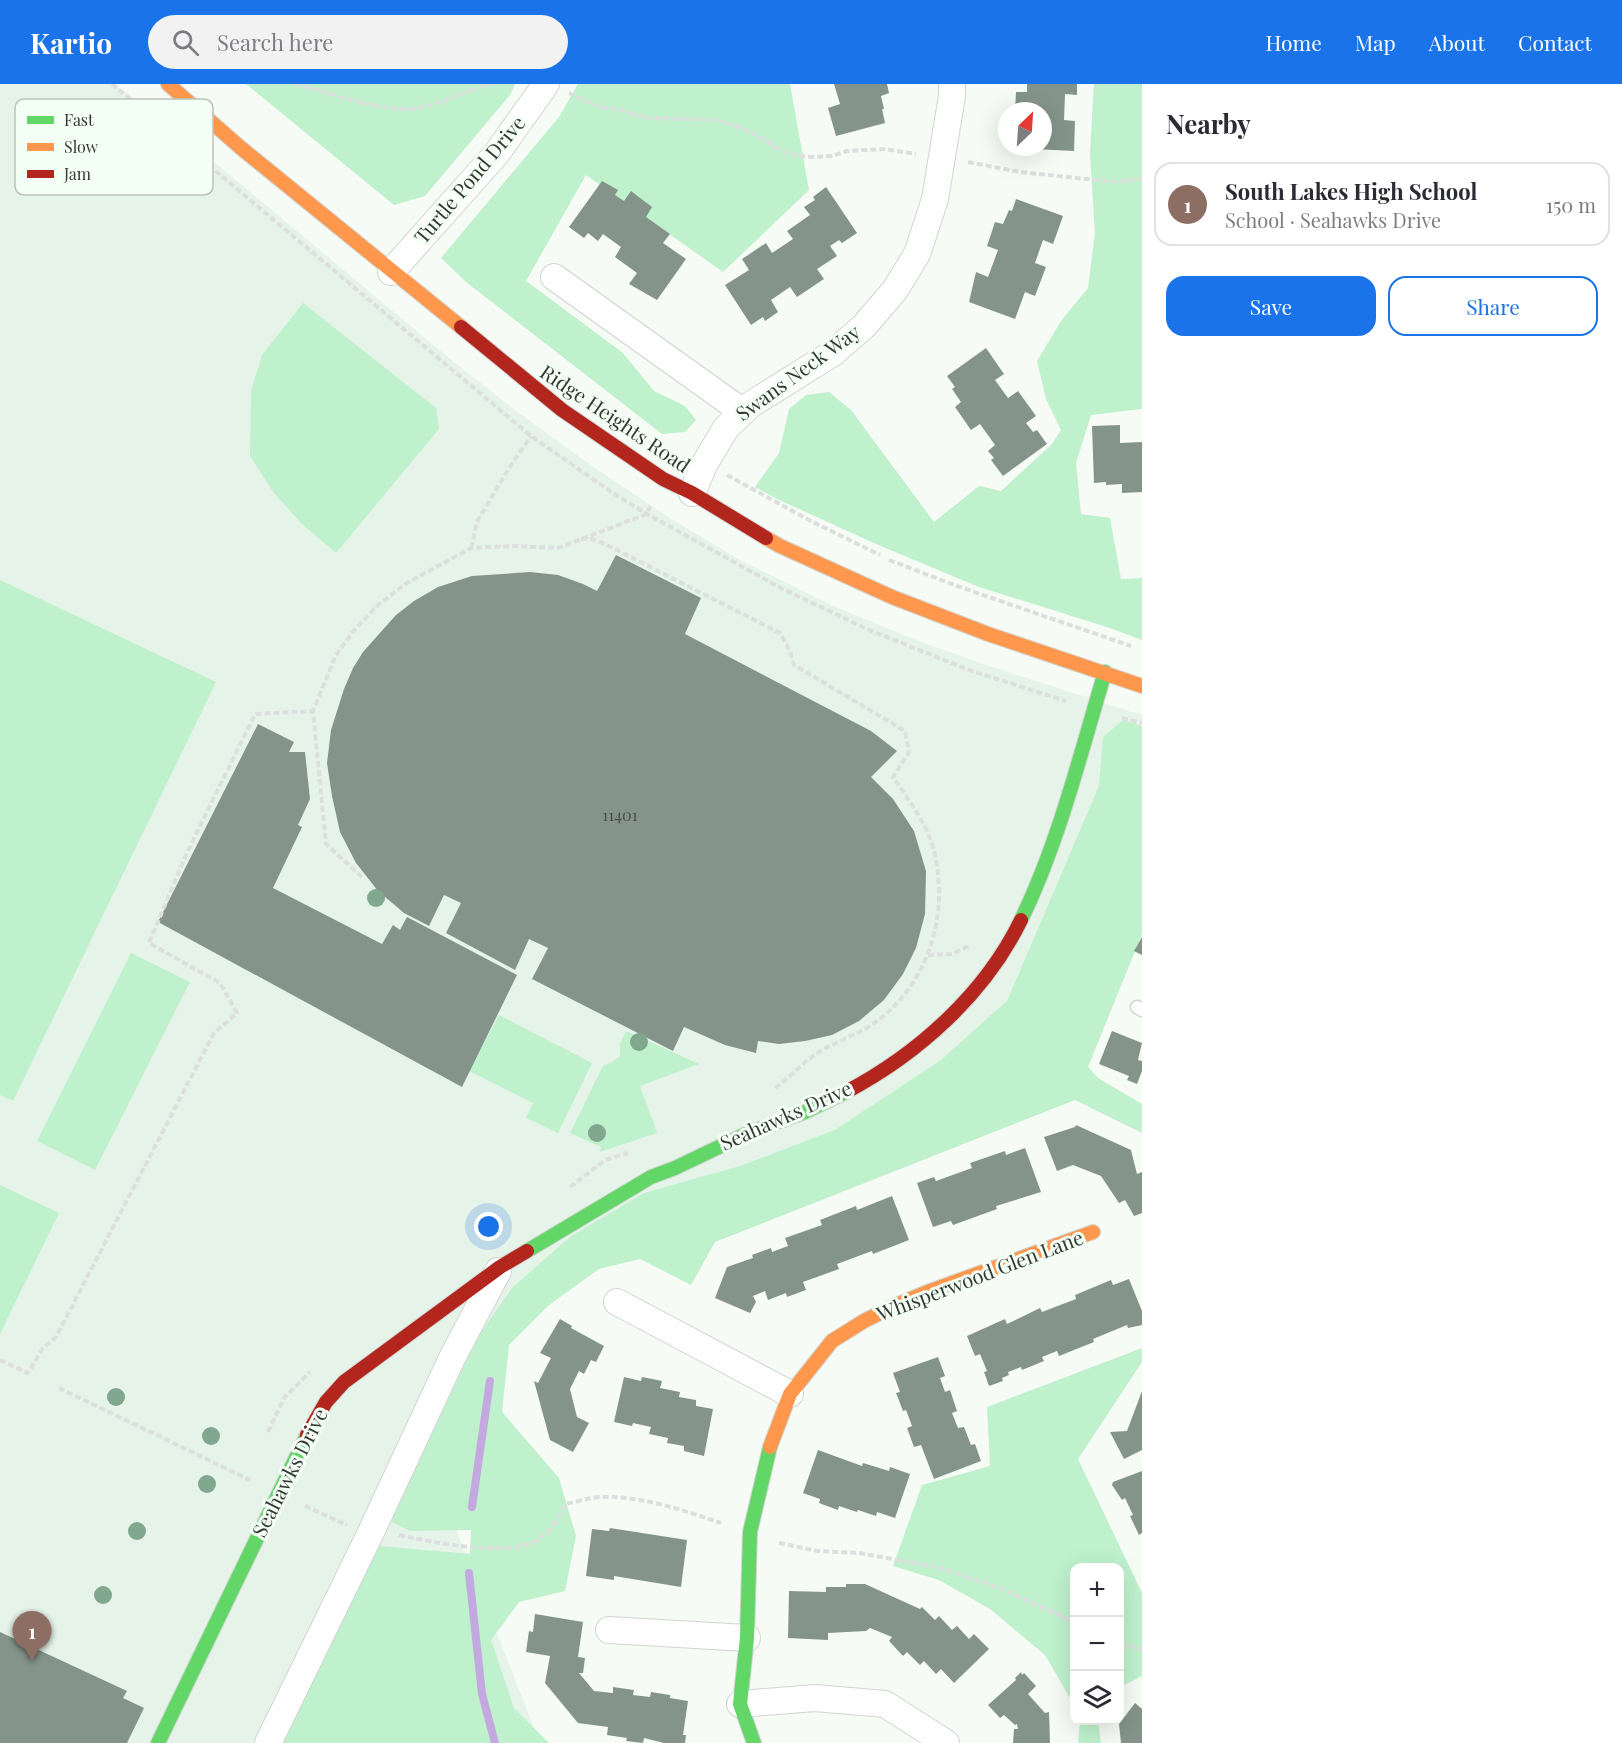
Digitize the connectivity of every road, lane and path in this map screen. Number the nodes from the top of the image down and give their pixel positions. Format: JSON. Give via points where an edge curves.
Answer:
{"nodes":[{"id":1,"x":112,"y":84,"type":"edge"},
{"id":2,"x":168,"y":84,"type":"edge"},
{"id":3,"x":295,"y":84,"type":"edge"},
{"id":4,"x":492,"y":84,"type":"edge"},
{"id":5,"x":952,"y":84,"type":"edge"},
{"id":6,"x":545,"y":85,"type":"edge"},
{"id":7,"x":130,"y":99,"type":"edge"},
{"id":8,"x":185,"y":99,"type":"edge"},
{"id":9,"x":213,"y":123,"type":"edge"},
{"id":10,"x":943,"y":157,"type":"junction"},
{"id":11,"x":213,"y":169,"type":"edge"},
{"id":12,"x":1142,"y":177,"type":"edge"},
{"id":13,"x":392,"y":273,"type":"junction"},
{"id":14,"x":554,"y":277,"type":"dead end"},
{"id":15,"x":743,"y":412,"type":"junction"},
{"id":16,"x":531,"y":436,"type":"junction"},
{"id":17,"x":741,"y":483,"type":"dead end"},
{"id":18,"x":692,"y":494,"type":"junction"},
{"id":19,"x":581,"y":540,"type":"junction"},
{"id":20,"x":471,"y":548,"type":"junction"},
{"id":21,"x":1131,"y":646,"type":"dead end"},
{"id":22,"x":1105,"y":672,"type":"junction"},
{"id":23,"x":1142,"y":686,"type":"edge"},
{"id":24,"x":313,"y":711,"type":"junction"},
{"id":25,"x":362,"y":877,"type":"dead end"},
{"id":26,"x":768,"y":1093,"type":"dead end"},
{"id":27,"x":1093,"y":1232,"type":"dead end"},
{"id":28,"x":500,"y":1267,"type":"junction"},
{"id":29,"x":616,"y":1302,"type":"dead end"},
{"id":30,"x":0,"y":1360,"type":"edge"},
{"id":31,"x":59,"y":1388,"type":"dead end"},
{"id":32,"x":790,"y":1394,"type":"junction"},
{"id":33,"x":254,"y":1481,"type":"dead end"},
{"id":34,"x":299,"y":1503,"type":"dead end"},
{"id":35,"x":351,"y":1526,"type":"dead end"},
{"id":36,"x":609,"y":1630,"type":"dead end"},
{"id":37,"x":747,"y":1638,"type":"junction"},
{"id":38,"x":1124,"y":1645,"type":"edge"},
{"id":39,"x":1142,"y":1650,"type":"edge"},
{"id":40,"x":740,"y":1704,"type":"junction"},
{"id":41,"x":158,"y":1743,"type":"edge"},
{"id":42,"x":268,"y":1743,"type":"edge"},
{"id":43,"x":754,"y":1743,"type":"edge"},
{"id":44,"x":946,"y":1743,"type":"edge"}],
"edges":[{"from":1,"to":7,"type":"path"},
{"from":2,"to":8,"type":"street","name":"Ridge Heights Road"},
{"from":3,"to":4,"type":"path","via":[[395,110],[417,108]]},
{"from":5,"to":10,"type":"street","name":"Swans Neck Way"},
{"from":6,"to":10,"type":"path","via":[[602,108],[648,118],[717,120],[749,131],[788,154],[832,156],[885,149]]},
{"from":6,"to":13,"type":"street","name":"Turtle Pond Drive","via":[[497,153]]},
{"from":9,"to":13,"type":"street","name":"Ridge Heights Road"},
{"from":10,"to":12,"type":"path","via":[[1020,172],[1115,182]]},
{"from":10,"to":15,"type":"street","name":"Swans Neck Way","via":[[935,199],[917,254],[895,290],[864,326],[833,353]]},
{"from":11,"to":16,"type":"path"},
{"from":13,"to":18,"type":"street","name":"Ridge Heights Road","via":[[562,410],[648,470]]},
{"from":14,"to":15,"type":"street"},
{"from":15,"to":18,"type":"street","name":"Swans Neck Way","via":[[726,428]]},
{"from":16,"to":19,"type":"path","via":[[647,514]]},
{"from":16,"to":20,"type":"path","via":[[477,522]]},
{"from":17,"to":21,"type":"path","via":[[885,558]]},
{"from":18,"to":22,"type":"street","name":"Ridge Heights Road","via":[[780,546],[892,597],[988,634]]},
{"from":19,"to":20,"type":"path","via":[[558,548]]},
{"from":19,"to":26,"type":"path","via":[[603,543],[780,633],[794,665],[905,731],[909,752],[892,777],[918,814],[932,844],[938,879],[937,922],[928,955],[910,988],[877,1021],[802,1064]]},
{"from":20,"to":24,"type":"path","via":[[407,584],[363,620],[336,655]]},
{"from":22,"to":23,"type":"street","name":"Ridge Heights Road"},
{"from":22,"to":28,"type":"street","name":"Seahawks Drive","via":[[1062,815],[1030,902],[994,966],[930,1036],[849,1090],[651,1177]]},
{"from":24,"to":25,"type":"path","via":[[326,844]]},
{"from":24,"to":30,"type":"path","via":[[255,714],[185,858],[149,943],[220,983],[237,1013],[214,1033],[56,1337],[43,1348],[28,1373]]},
{"from":27,"to":32,"type":"street","name":"Whisperwood Glen Lane","via":[[921,1295],[864,1321],[832,1341]]},
{"from":28,"to":41,"type":"street","name":"Seahawks Drive","via":[[344,1382],[326,1402],[299,1448]]},
{"from":28,"to":42,"type":"street","via":[[452,1358]]},
{"from":29,"to":32,"type":"street"},
{"from":31,"to":33,"type":"path"},
{"from":32,"to":37,"type":"street","name":"Whisperwood Glen Lane","via":[[768,1451],[750,1532]]},
{"from":34,"to":35,"type":"path"},
{"from":36,"to":37,"type":"street"},
{"from":37,"to":40,"type":"street","name":"Whisperwood Glen Lane"},
{"from":38,"to":39,"type":"path"},
{"from":40,"to":43,"type":"street","name":"Whisperwood Glen Lane"},
{"from":40,"to":44,"type":"street","via":[[815,1698],[885,1704]]}]}
